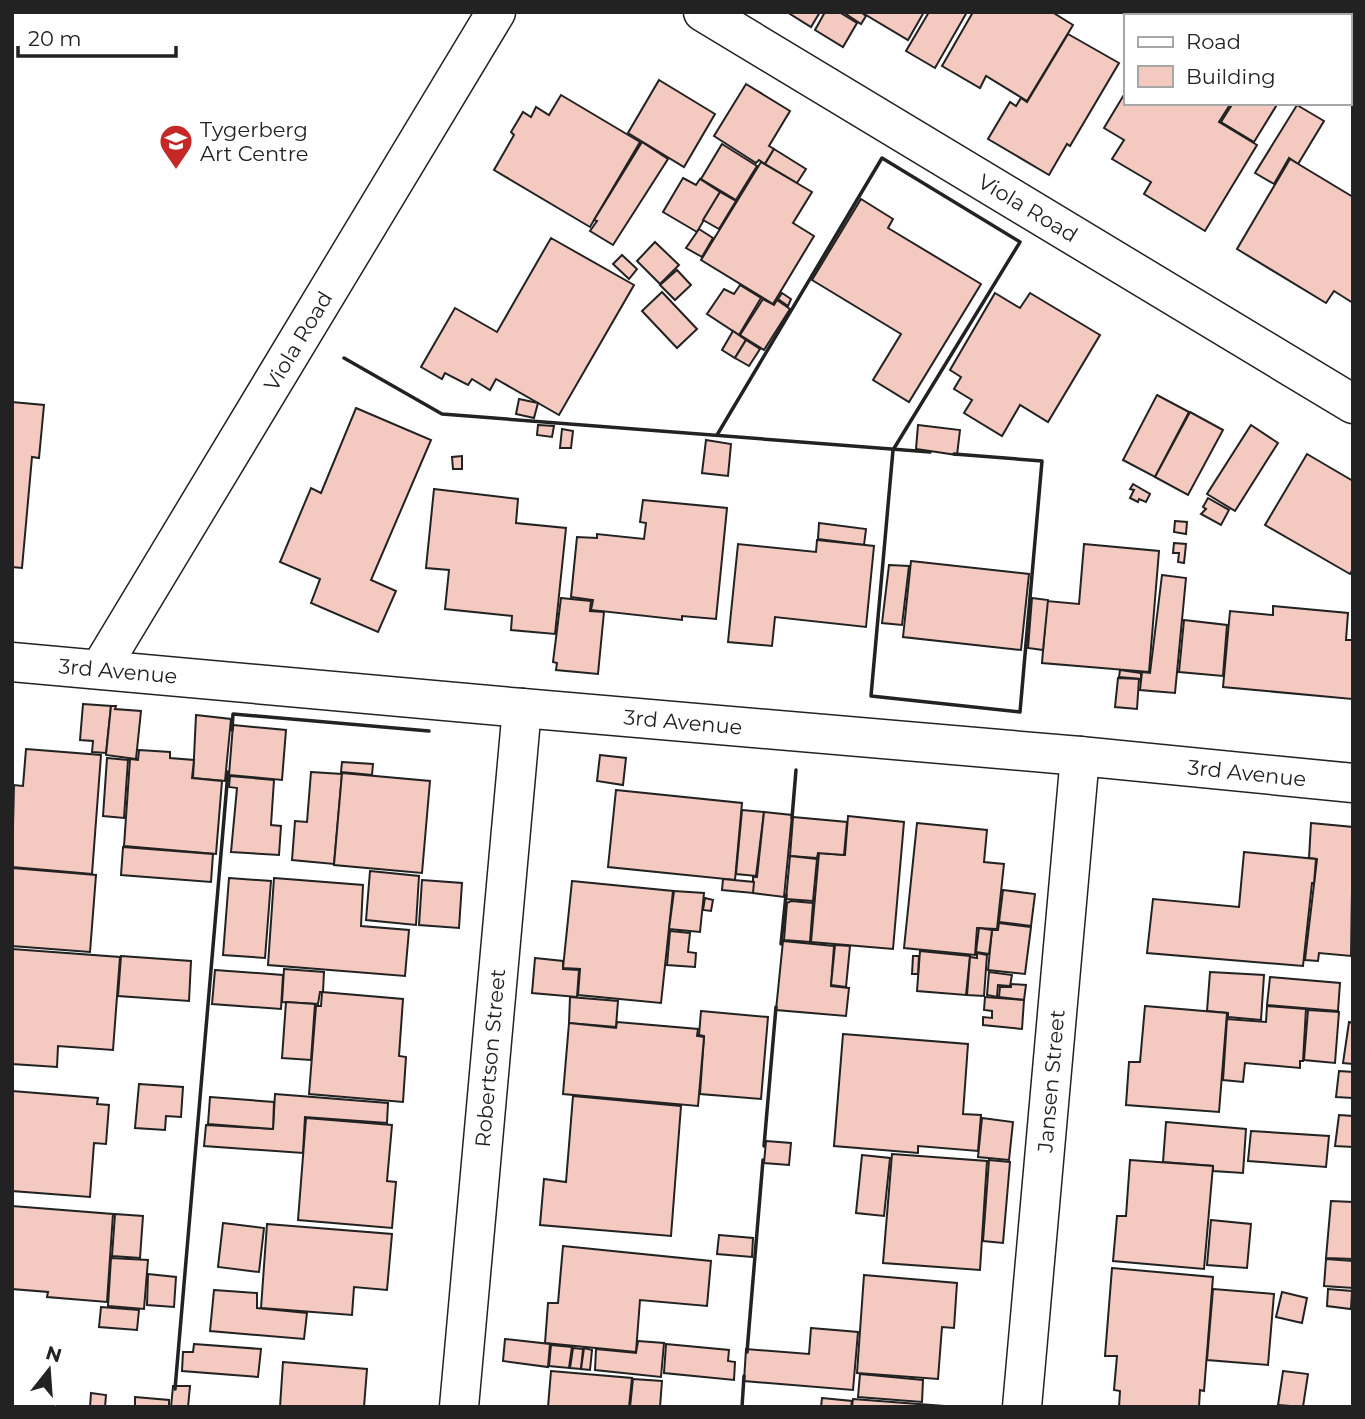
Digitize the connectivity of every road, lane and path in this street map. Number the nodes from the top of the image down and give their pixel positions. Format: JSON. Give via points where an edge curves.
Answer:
{"nodes":[{"id":1,"x":496,"y":12,"type":"edge"},
{"id":2,"x":703,"y":12,"type":"edge"},
{"id":3,"x":1353,"y":404,"type":"edge"},
{"id":4,"x":12,"y":662,"type":"edge"},
{"id":5,"x":100,"y":670,"type":"junction"},
{"id":6,"x":522,"y":708,"type":"junction"},
{"id":7,"x":1080,"y":756,"type":"junction"},
{"id":8,"x":1353,"y":783,"type":"edge"},
{"id":9,"x":458,"y":1407,"type":"edge"},
{"id":10,"x":1022,"y":1407,"type":"edge"}],
"edges":[{"from":1,"to":5,"type":"street","name":"Viola Road"},
{"from":2,"to":3,"type":"street","name":"Viola Road"},
{"from":4,"to":5,"type":"street","name":"3rd Avenue"},
{"from":5,"to":6,"type":"street","name":"3rd Avenue"},
{"from":6,"to":7,"type":"street","name":"3rd Avenue"},
{"from":6,"to":9,"type":"street","name":"Robertson Street"},
{"from":7,"to":8,"type":"street","name":"3rd Avenue"},
{"from":7,"to":10,"type":"street","name":"Jansen Street"}]}
